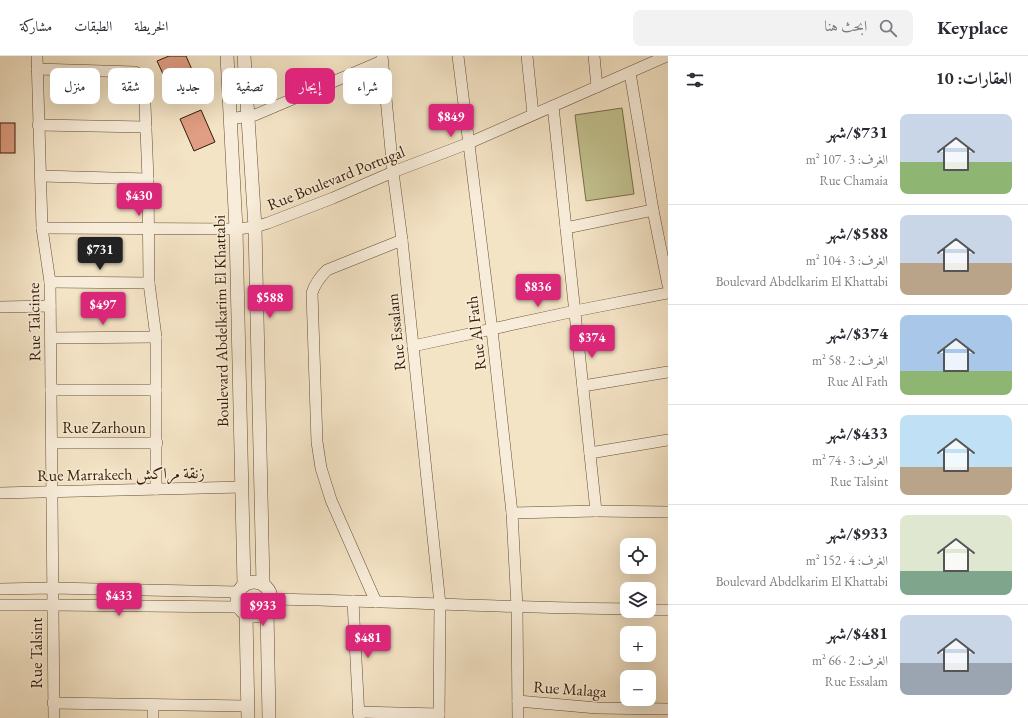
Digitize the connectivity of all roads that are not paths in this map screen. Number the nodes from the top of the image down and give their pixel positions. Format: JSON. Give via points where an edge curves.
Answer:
{"nodes":[{"id":1,"x":37,"y":56,"type":"edge"},
{"id":2,"x":227,"y":56,"type":"edge"},
{"id":3,"x":244,"y":56,"type":"edge"},
{"id":4,"x":458,"y":56,"type":"edge"},
{"id":5,"x":527,"y":56,"type":"edge"},
{"id":6,"x":594,"y":56,"type":"edge"},
{"id":7,"x":665,"y":56,"type":"edge"},
{"id":8,"x":382,"y":58,"type":"edge"},
{"id":9,"x":37,"y":69,"type":"junction"},
{"id":10,"x":630,"y":74,"type":"junction"},
{"id":11,"x":597,"y":87,"type":"junction"},
{"id":12,"x":553,"y":106,"type":"junction"},
{"id":13,"x":533,"y":114,"type":"junction"},
{"id":14,"x":248,"y":117,"type":"junction"},
{"id":15,"x":230,"y":118,"type":"junction"},
{"id":16,"x":38,"y":125,"type":"junction"},
{"id":17,"x":146,"y":127,"type":"junction"},
{"id":18,"x":470,"y":143,"type":"junction"},
{"id":19,"x":393,"y":172,"type":"junction"},
{"id":20,"x":41,"y":176,"type":"junction"},
{"id":21,"x":148,"y":179,"type":"junction"},
{"id":22,"x":653,"y":210,"type":"junction"},
{"id":23,"x":255,"y":227,"type":"junction"},
{"id":24,"x":42,"y":228,"type":"junction"},
{"id":25,"x":149,"y":228,"type":"junction"},
{"id":26,"x":566,"y":228,"type":"junction"},
{"id":27,"x":236,"y":229,"type":"junction"},
{"id":28,"x":402,"y":240,"type":"junction"},
{"id":29,"x":50,"y":282,"type":"junction"},
{"id":30,"x":150,"y":283,"type":"junction"},
{"id":31,"x":668,"y":285,"type":"edge"},
{"id":32,"x":668,"y":293,"type":"edge"},
{"id":33,"x":50,"y":306,"type":"junction"},
{"id":34,"x":0,"y":307,"type":"edge"},
{"id":35,"x":575,"y":311,"type":"junction"},
{"id":36,"x":492,"y":330,"type":"junction"},
{"id":37,"x":156,"y":337,"type":"junction"},
{"id":38,"x":51,"y":338,"type":"junction"},
{"id":39,"x":413,"y":346,"type":"junction"},
{"id":40,"x":668,"y":372,"type":"edge"},
{"id":41,"x":583,"y":386,"type":"junction"},
{"id":42,"x":51,"y":390,"type":"junction"},
{"id":43,"x":156,"y":390,"type":"junction"},
{"id":44,"x":668,"y":440,"type":"edge"},
{"id":45,"x":52,"y":443,"type":"junction"},
{"id":46,"x":156,"y":443,"type":"junction"},
{"id":47,"x":590,"y":453,"type":"junction"},
{"id":48,"x":242,"y":487,"type":"junction"},
{"id":49,"x":156,"y":489,"type":"junction"},
{"id":50,"x":52,"y":491,"type":"junction"},
{"id":51,"x":0,"y":493,"type":"edge"},
{"id":52,"x":596,"y":511,"type":"junction"},
{"id":53,"x":668,"y":512,"type":"edge"},
{"id":54,"x":512,"y":513,"type":"junction"},
{"id":55,"x":263,"y":584,"type":"junction"},
{"id":56,"x":52,"y":588,"type":"junction"},
{"id":57,"x":0,"y":589,"type":"edge"},
{"id":58,"x":241,"y":589,"type":"junction"},
{"id":59,"x":353,"y":601,"type":"junction"},
{"id":60,"x":376,"y":602,"type":"junction"},
{"id":61,"x":269,"y":604,"type":"junction"},
{"id":62,"x":440,"y":604,"type":"junction"},
{"id":63,"x":0,"y":605,"type":"edge"},
{"id":64,"x":52,"y":605,"type":"junction"},
{"id":65,"x":517,"y":607,"type":"junction"},
{"id":66,"x":620,"y":610,"type":"edge"},
{"id":67,"x":656,"y":610,"type":"edge"},
{"id":68,"x":668,"y":610,"type":"edge"},
{"id":69,"x":242,"y":611,"type":"junction"},
{"id":70,"x":518,"y":701,"type":"junction"},
{"id":71,"x":53,"y":703,"type":"junction"},
{"id":72,"x":153,"y":705,"type":"junction"},
{"id":73,"x":668,"y":709,"type":"edge"},
{"id":74,"x":248,"y":712,"type":"edge"},
{"id":75,"x":597,"y":713,"type":"edge"},
{"id":76,"x":359,"y":715,"type":"edge"},
{"id":77,"x":439,"y":716,"type":"edge"},
{"id":78,"x":54,"y":718,"type":"edge"},
{"id":79,"x":153,"y":718,"type":"edge"},
{"id":80,"x":269,"y":718,"type":"edge"},
{"id":81,"x":518,"y":718,"type":"edge"}],
"edges":[{"from":1,"to":9,"type":"street","name":"Rue Talcinte"},
{"from":2,"to":15,"type":"street","name":"Boulevard Abdelkarim El Khattabi"},
{"from":3,"to":14,"type":"street"},
{"from":4,"to":18,"type":"street","name":"Rue Al Fath"},
{"from":5,"to":13,"type":"street"},
{"from":6,"to":11,"type":"street"},
{"from":7,"to":10,"type":"street","name":"Rue Boulevard Portugal"},
{"from":8,"to":14,"type":"street"},
{"from":8,"to":19,"type":"street","name":"Rue Essalam"},
{"from":9,"to":16,"type":"street","name":"Rue Talcinte"},
{"from":9,"to":17,"type":"street","via":[[138,73],[145,84]]},
{"from":10,"to":11,"type":"street","name":"Rue Boulevard Portugal"},
{"from":10,"to":22,"type":"street"},
{"from":11,"to":12,"type":"street","name":"Rue Boulevard Portugal"},
{"from":12,"to":13,"type":"street","name":"Rue Boulevard Portugal"},
{"from":12,"to":26,"type":"street"},
{"from":13,"to":18,"type":"street","name":"Rue Boulevard Portugal"},
{"from":14,"to":15,"type":"street"},
{"from":14,"to":23,"type":"street"},
{"from":15,"to":27,"type":"street","name":"Boulevard Abdelkarim El Khattabi"},
{"from":16,"to":17,"type":"street"},
{"from":16,"to":20,"type":"street","name":"Rue Talcinte"},
{"from":17,"to":21,"type":"street"},
{"from":18,"to":19,"type":"street","name":"Rue Boulevard Portugal"},
{"from":18,"to":36,"type":"street","name":"Rue Al Fath"},
{"from":19,"to":23,"type":"street","name":"Rue Boulevard Portugal"},
{"from":19,"to":28,"type":"street","name":"Rue Essalam"},
{"from":20,"to":21,"type":"street"},
{"from":20,"to":24,"type":"street","name":"Rue Talcinte"},
{"from":21,"to":25,"type":"street"},
{"from":22,"to":26,"type":"street"},
{"from":22,"to":31,"type":"street"},
{"from":23,"to":27,"type":"street","name":"Rue Boulevard Portugal"},
{"from":23,"to":55,"type":"street"},
{"from":24,"to":25,"type":"street","name":"Rue Boulevard Portugal"},
{"from":24,"to":29,"type":"street","name":"Rue Talcinte"},
{"from":25,"to":27,"type":"street","name":"Rue Boulevard Portugal"},
{"from":25,"to":30,"type":"street"},
{"from":26,"to":35,"type":"street"},
{"from":27,"to":48,"type":"street","name":"Boulevard Abdelkarim El Khattabi"},
{"from":28,"to":39,"type":"street","name":"Rue Essalam"},
{"from":28,"to":60,"type":"street","via":[[327,270],[312,293],[317,442],[321,468],[331,500]]},
{"from":29,"to":30,"type":"street"},
{"from":29,"to":33,"type":"street","name":"Rue Talcinte"},
{"from":30,"to":37,"type":"street"},
{"from":32,"to":35,"type":"street"},
{"from":33,"to":34,"type":"street"},
{"from":33,"to":38,"type":"street","name":"Rue Talcinte"},
{"from":35,"to":36,"type":"street"},
{"from":35,"to":41,"type":"street"},
{"from":36,"to":39,"type":"street"},
{"from":36,"to":54,"type":"street","name":"Rue Al Fath"},
{"from":37,"to":38,"type":"street"},
{"from":37,"to":43,"type":"street"},
{"from":38,"to":42,"type":"street","name":"Rue Talcinte"},
{"from":39,"to":62,"type":"street","name":"Rue Essalam"},
{"from":40,"to":41,"type":"street"},
{"from":41,"to":47,"type":"street"},
{"from":42,"to":43,"type":"street"},
{"from":42,"to":45,"type":"street","name":"Rue Talcinte"},
{"from":43,"to":46,"type":"street"},
{"from":44,"to":47,"type":"street"},
{"from":45,"to":46,"type":"street","name":"Rue Zarhoun"},
{"from":45,"to":50,"type":"street","name":"Rue Talcinte"},
{"from":46,"to":49,"type":"street"},
{"from":47,"to":52,"type":"street"},
{"from":48,"to":49,"type":"street","name":"Rue Marrakech زنقة مراكش"},
{"from":48,"to":58,"type":"street","name":"Boulevard Abdelkarim El Khattabi"},
{"from":49,"to":50,"type":"street","name":"Rue Marrakech زنقة مراكش"},
{"from":50,"to":51,"type":"street","name":"Rue Marrakech زنقة مراكش"},
{"from":50,"to":56,"type":"street","name":"Rue Talcinte"},
{"from":52,"to":53,"type":"street"},
{"from":52,"to":54,"type":"street"},
{"from":54,"to":65,"type":"street","name":"Rue Al Fath"},
{"from":55,"to":58,"type":"street","via":[[253,582]]},
{"from":55,"to":61,"type":"street","via":[[270,593]]},
{"from":56,"to":57,"type":"street"},
{"from":56,"to":58,"type":"street"},
{"from":56,"to":64,"type":"street","name":"Rue Talsint"},
{"from":58,"to":69,"type":"street","via":[[237,603]]},
{"from":59,"to":60,"type":"street"},
{"from":59,"to":61,"type":"street"},
{"from":59,"to":76,"type":"street"},
{"from":60,"to":62,"type":"street"},
{"from":61,"to":69,"type":"street","via":[[258,616]]},
{"from":61,"to":80,"type":"street"},
{"from":62,"to":65,"type":"street"},
{"from":62,"to":77,"type":"street","name":"Rue Essalam"},
{"from":63,"to":64,"type":"street"},
{"from":64,"to":69,"type":"street"},
{"from":64,"to":71,"type":"street","name":"Rue Talsint"},
{"from":65,"to":66,"type":"street"},
{"from":65,"to":70,"type":"street","name":"Rue Al Fath"},
{"from":67,"to":68,"type":"street"},
{"from":69,"to":74,"type":"street"},
{"from":70,"to":75,"type":"street","name":"Rue Malaga"},
{"from":70,"to":81,"type":"street","name":"Rue Al Fath"},
{"from":71,"to":72,"type":"street"},
{"from":71,"to":78,"type":"street","name":"Rue Talsint"},
{"from":72,"to":74,"type":"street"},
{"from":72,"to":79,"type":"street"},
{"from":73,"to":75,"type":"street","name":"Rue Malaga"},
{"from":76,"to":77,"type":"street"}]}
